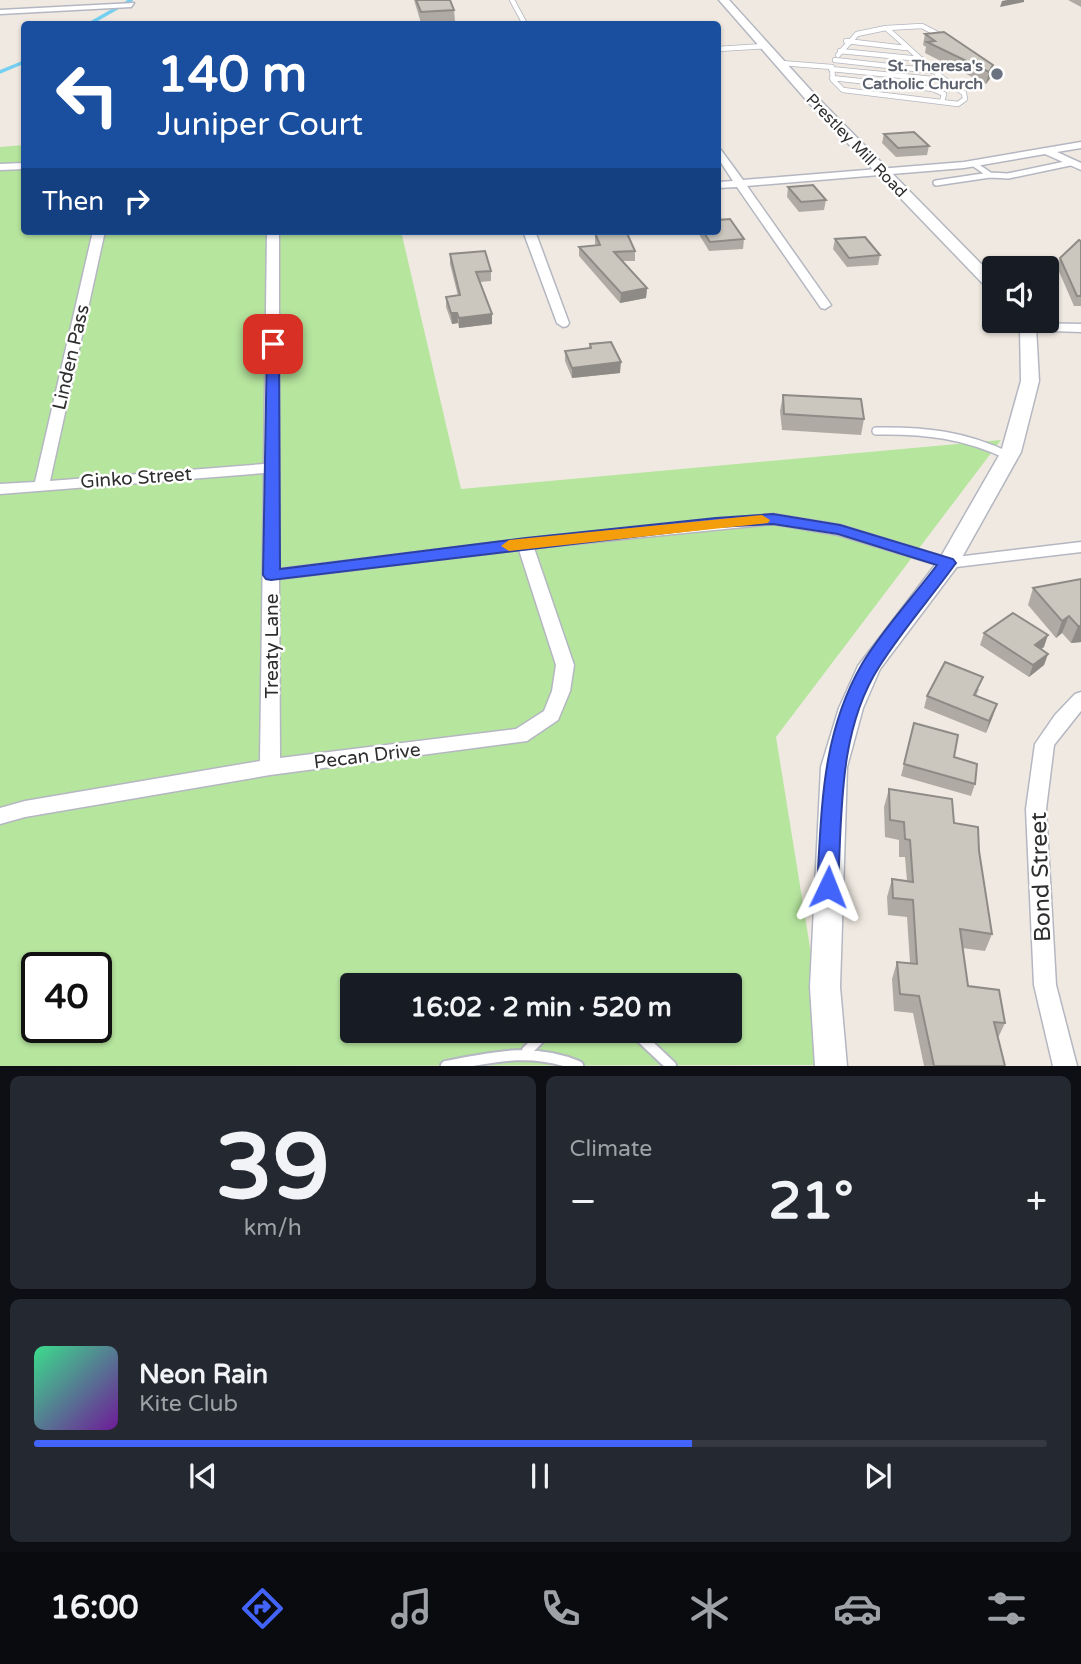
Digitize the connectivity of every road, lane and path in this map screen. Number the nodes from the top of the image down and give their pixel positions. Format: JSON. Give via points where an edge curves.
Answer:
{"nodes":[{"id":1,"x":512,"y":0,"type":"edge"},
{"id":2,"x":724,"y":0,"type":"edge"},
{"id":3,"x":131,"y":5,"type":"dead end"},
{"id":4,"x":0,"y":12,"type":"edge"},
{"id":5,"x":523,"y":21,"type":"edge"},
{"id":6,"x":886,"y":28,"type":"junction"},
{"id":7,"x":846,"y":41,"type":"junction"},
{"id":8,"x":955,"y":45,"type":"edge"},
{"id":9,"x":766,"y":46,"type":"junction"},
{"id":10,"x":909,"y":48,"type":"junction"},
{"id":11,"x":721,"y":49,"type":"edge"},
{"id":12,"x":841,"y":51,"type":"junction"},
{"id":13,"x":835,"y":60,"type":"junction"},
{"id":14,"x":923,"y":60,"type":"junction"},
{"id":15,"x":781,"y":63,"type":"junction"},
{"id":16,"x":831,"y":68,"type":"junction"},
{"id":17,"x":933,"y":71,"type":"junction"},
{"id":18,"x":832,"y":78,"type":"junction"},
{"id":19,"x":945,"y":80,"type":"junction"},
{"id":20,"x":942,"y":102,"type":"junction"},
{"id":21,"x":1081,"y":145,"type":"edge"},
{"id":22,"x":1047,"y":151,"type":"junction"},
{"id":23,"x":721,"y":156,"type":"edge"},
{"id":24,"x":974,"y":164,"type":"junction"},
{"id":25,"x":1076,"y":165,"type":"edge"},
{"id":26,"x":21,"y":166,"type":"edge"},
{"id":27,"x":0,"y":167,"type":"edge"},
{"id":28,"x":885,"y":173,"type":"junction"},
{"id":29,"x":990,"y":175,"type":"junction"},
{"id":30,"x":740,"y":183,"type":"junction"},
{"id":31,"x":936,"y":183,"type":"dead end"},
{"id":32,"x":721,"y":185,"type":"edge"},
{"id":33,"x":98,"y":235,"type":"edge"},
{"id":34,"x":273,"y":235,"type":"edge"},
{"id":35,"x":530,"y":235,"type":"edge"},
{"id":36,"x":982,"y":274,"type":"edge"},
{"id":37,"x":825,"y":304,"type":"dead end"},
{"id":38,"x":563,"y":323,"type":"dead end"},
{"id":39,"x":1059,"y":326,"type":"edge"},
{"id":40,"x":1081,"y":328,"type":"edge"},
{"id":41,"x":1026,"y":333,"type":"edge"},
{"id":42,"x":876,"y":431,"type":"dead end"},
{"id":43,"x":1009,"y":456,"type":"junction"},
{"id":44,"x":272,"y":468,"type":"junction"},
{"id":45,"x":42,"y":484,"type":"junction"},
{"id":46,"x":0,"y":489,"type":"edge"},
{"id":47,"x":526,"y":544,"type":"junction"},
{"id":48,"x":1081,"y":547,"type":"edge"},
{"id":49,"x":948,"y":563,"type":"junction"},
{"id":50,"x":271,"y":575,"type":"junction"},
{"id":51,"x":1081,"y":699,"type":"edge"},
{"id":52,"x":270,"y":767,"type":"junction"},
{"id":53,"x":0,"y":816,"type":"edge"},
{"id":54,"x":535,"y":1043,"type":"edge"},
{"id":55,"x":647,"y":1043,"type":"edge"},
{"id":56,"x":527,"y":1051,"type":"junction"},
{"id":57,"x":446,"y":1066,"type":"edge"},
{"id":58,"x":578,"y":1066,"type":"edge"},
{"id":59,"x":671,"y":1066,"type":"edge"},
{"id":60,"x":831,"y":1066,"type":"edge"},
{"id":61,"x":1065,"y":1066,"type":"edge"}],
"edges":[{"from":1,"to":5,"type":"lane"},
{"from":2,"to":9,"type":"street","name":"Prestley Mill Road"},
{"from":3,"to":4,"type":"street"},
{"from":6,"to":7,"type":"lane","via":[[856,32]]},
{"from":6,"to":8,"type":"lane","via":[[922,26]]},
{"from":6,"to":10,"type":"lane"},
{"from":7,"to":10,"type":"lane"},
{"from":7,"to":12,"type":"lane"},
{"from":9,"to":11,"type":"lane"},
{"from":9,"to":15,"type":"street","name":"Prestley Mill Road"},
{"from":10,"to":14,"type":"lane"},
{"from":12,"to":13,"type":"lane"},
{"from":12,"to":14,"type":"lane"},
{"from":13,"to":16,"type":"lane"},
{"from":13,"to":17,"type":"lane"},
{"from":14,"to":17,"type":"lane"},
{"from":15,"to":16,"type":"lane"},
{"from":15,"to":28,"type":"street","name":"Prestley Mill Road"},
{"from":16,"to":18,"type":"lane"},
{"from":16,"to":19,"type":"lane"},
{"from":17,"to":19,"type":"lane"},
{"from":18,"to":20,"type":"lane","via":[[843,90]]},
{"from":18,"to":20,"type":"lane","via":[[933,89],[944,94]]},
{"from":19,"to":20,"type":"lane","via":[[964,93],[965,99],[958,104]]},
{"from":21,"to":22,"type":"street"},
{"from":22,"to":24,"type":"street"},
{"from":22,"to":25,"type":"street"},
{"from":23,"to":30,"type":"street"},
{"from":24,"to":28,"type":"street"},
{"from":24,"to":29,"type":"lane"},
{"from":25,"to":29,"type":"lane"},
{"from":26,"to":27,"type":"street"},
{"from":28,"to":30,"type":"street"},
{"from":28,"to":36,"type":"street","name":"Prestley Mill Road"},
{"from":29,"to":31,"type":"lane"},
{"from":30,"to":32,"type":"street"},
{"from":30,"to":37,"type":"street"},
{"from":33,"to":45,"type":"street","name":"Linden Pass"},
{"from":34,"to":44,"type":"street","name":"Treaty Lane"},
{"from":35,"to":38,"type":"street"},
{"from":39,"to":40,"type":"street"},
{"from":41,"to":43,"type":"street","via":[[1030,381]]},
{"from":42,"to":43,"type":"lane","via":[[951,432]]},
{"from":43,"to":49,"type":"street"},
{"from":44,"to":45,"type":"street","name":"Ginko Street"},
{"from":44,"to":50,"type":"street","name":"Treaty Lane"},
{"from":45,"to":46,"type":"street","name":"Ginko Street"},
{"from":47,"to":49,"type":"street","via":[[773,519],[840,530]]},
{"from":47,"to":50,"type":"street"},
{"from":47,"to":52,"type":"street","name":"Pecan Drive","via":[[565,665],[551,715],[520,736]]},
{"from":48,"to":49,"type":"street"},
{"from":49,"to":60,"type":"street","via":[[870,666],[851,708],[834,767],[825,987]]},
{"from":50,"to":52,"type":"street","name":"Treaty Lane"},
{"from":51,"to":61,"type":"street","name":"Bond Street","via":[[1045,744],[1036,809],[1045,985]]},
{"from":52,"to":53,"type":"street","name":"Pecan Drive"},
{"from":54,"to":56,"type":"lane"},
{"from":55,"to":59,"type":"lane"},
{"from":56,"to":57,"type":"lane"},
{"from":56,"to":58,"type":"lane","via":[[555,1054]]}]}
